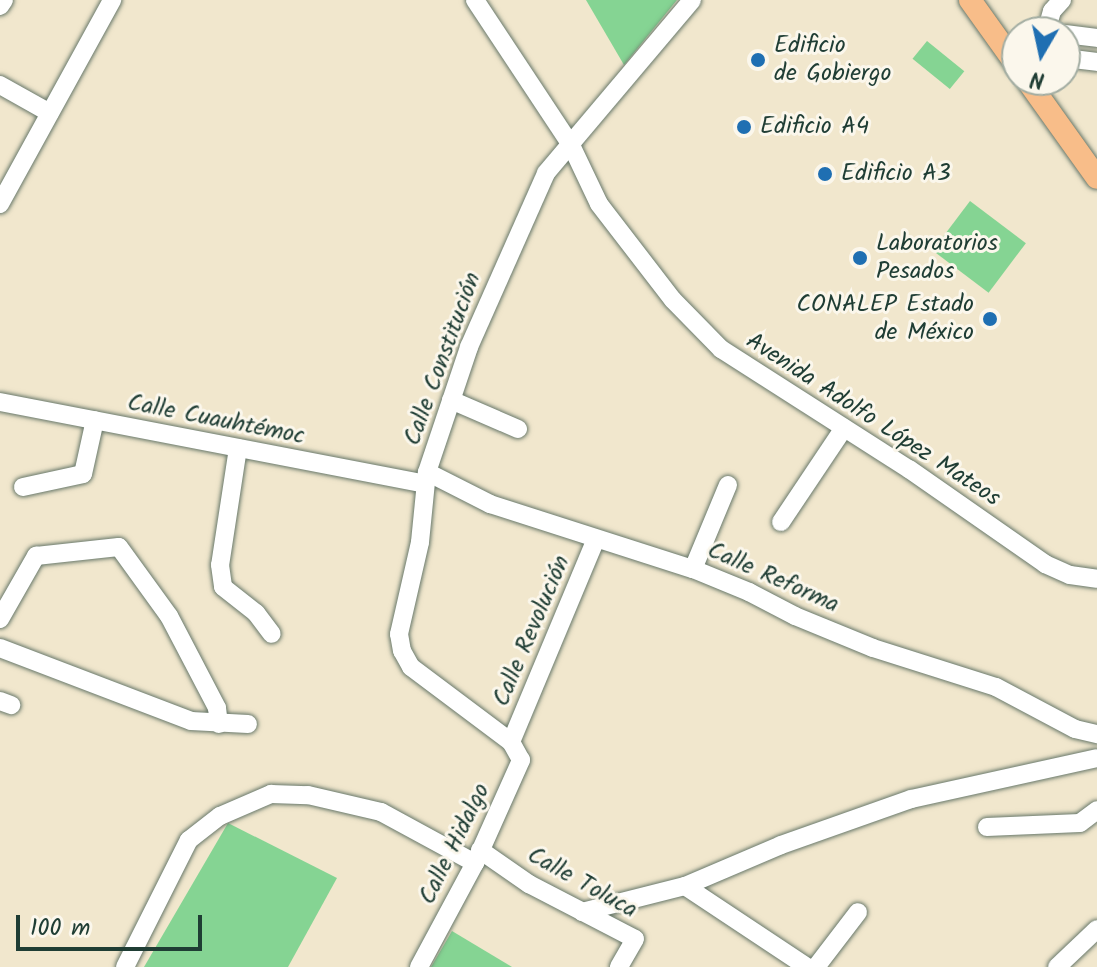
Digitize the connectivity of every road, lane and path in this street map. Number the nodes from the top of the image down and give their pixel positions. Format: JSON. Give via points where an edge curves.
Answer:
{"nodes":[{"id":1,"x":4,"y":0,"type":"edge"},
{"id":2,"x":112,"y":0,"type":"edge"},
{"id":3,"x":475,"y":0,"type":"edge"},
{"id":4,"x":692,"y":0,"type":"edge"},
{"id":5,"x":970,"y":0,"type":"edge"},
{"id":6,"x":1062,"y":0,"type":"edge"},
{"id":7,"x":0,"y":6,"type":"edge"},
{"id":8,"x":1051,"y":16,"type":"edge"},
{"id":9,"x":1001,"y":44,"type":"edge"},
{"id":10,"x":0,"y":85,"type":"edge"},
{"id":11,"x":1041,"y":96,"type":"edge"},
{"id":12,"x":50,"y":113,"type":"junction"},
{"id":13,"x":571,"y":145,"type":"junction"},
{"id":14,"x":1097,"y":178,"type":"edge"},
{"id":15,"x":0,"y":204,"type":"edge"},
{"id":16,"x":451,"y":400,"type":"junction"},
{"id":17,"x":0,"y":402,"type":"edge"},
{"id":18,"x":95,"y":420,"type":"junction"},
{"id":19,"x":844,"y":428,"type":"junction"},
{"id":20,"x":518,"y":429,"type":"dead end"},
{"id":21,"x":238,"y":448,"type":"junction"},
{"id":22,"x":425,"y":478,"type":"junction"},
{"id":23,"x":728,"y":485,"type":"dead end"},
{"id":24,"x":23,"y":487,"type":"dead end"},
{"id":25,"x":781,"y":522,"type":"dead end"},
{"id":26,"x":596,"y":539,"type":"junction"},
{"id":27,"x":693,"y":569,"type":"junction"},
{"id":28,"x":1097,"y":579,"type":"edge"},
{"id":29,"x":0,"y":619,"type":"edge"},
{"id":30,"x":272,"y":634,"type":"dead end"},
{"id":31,"x":0,"y":648,"type":"edge"},
{"id":32,"x":219,"y":724,"type":"junction"},
{"id":33,"x":248,"y":724,"type":"dead end"},
{"id":34,"x":1097,"y":734,"type":"edge"},
{"id":35,"x":511,"y":742,"type":"junction"},
{"id":36,"x":1097,"y":758,"type":"edge"},
{"id":37,"x":1097,"y":810,"type":"edge"},
{"id":38,"x":987,"y":827,"type":"dead end"},
{"id":39,"x":478,"y":856,"type":"junction"},
{"id":40,"x":685,"y":886,"type":"junction"},
{"id":41,"x":582,"y":912,"type":"junction"},
{"id":42,"x":858,"y":912,"type":"dead end"},
{"id":43,"x":1097,"y":929,"type":"edge"},
{"id":44,"x":125,"y":967,"type":"edge"},
{"id":45,"x":419,"y":967,"type":"edge"},
{"id":46,"x":619,"y":967,"type":"edge"},
{"id":47,"x":807,"y":967,"type":"edge"},
{"id":48,"x":816,"y":967,"type":"edge"},
{"id":49,"x":1057,"y":967,"type":"edge"}],
"edges":[{"from":1,"to":7,"type":"street"},
{"from":2,"to":12,"type":"street"},
{"from":3,"to":13,"type":"street","name":"Avenida Adolfo López Mateos"},
{"from":4,"to":13,"type":"street","name":"Calle Constitución"},
{"from":5,"to":9,"type":"main road"},
{"from":6,"to":8,"type":"street"},
{"from":10,"to":12,"type":"street"},
{"from":11,"to":14,"type":"main road"},
{"from":12,"to":15,"type":"street"},
{"from":13,"to":16,"type":"street","name":"Calle Constitución","via":[[546,173],[529,204]]},
{"from":13,"to":19,"type":"street","name":"Avenida Adolfo López Mateos","via":[[599,204],[673,300],[721,349]]},
{"from":16,"to":20,"type":"street"},
{"from":16,"to":22,"type":"street","name":"Calle Constitución"},
{"from":17,"to":18,"type":"street","name":"Calle Cuauhtémoc"},
{"from":18,"to":21,"type":"street","name":"Calle Cuauhtémoc"},
{"from":18,"to":24,"type":"street","via":[[83,474]]},
{"from":19,"to":25,"type":"street"},
{"from":19,"to":28,"type":"street","name":"Avenida Adolfo López Mateos","via":[[1045,564]]},
{"from":21,"to":22,"type":"street","name":"Calle Cuauhtémoc"},
{"from":21,"to":30,"type":"street","via":[[220,565],[223,587],[256,613]]},
{"from":22,"to":26,"type":"street","name":"Calle Reforma"},
{"from":22,"to":35,"type":"street","name":"Calle Constitución","via":[[420,542],[399,634],[402,651],[411,667]]},
{"from":23,"to":27,"type":"street"},
{"from":26,"to":27,"type":"street","name":"Calle Reforma"},
{"from":26,"to":35,"type":"street","name":"Calle Revolución"},
{"from":27,"to":34,"type":"street","name":"Calle Reforma","via":[[873,648],[996,687],[1075,729]]},
{"from":29,"to":32,"type":"street","via":[[36,556],[119,547],[169,616],[217,708]]},
{"from":31,"to":32,"type":"street","via":[[191,721]]},
{"from":32,"to":33,"type":"street"},
{"from":35,"to":39,"type":"street","name":"Calle Hidalgo","via":[[521,760],[518,772]]},
{"from":36,"to":40,"type":"street","via":[[911,799]]},
{"from":37,"to":38,"type":"street","via":[[1080,823]]},
{"from":39,"to":41,"type":"street","name":"Calle Toluca"},
{"from":39,"to":44,"type":"street","name":"Calle Toluca","via":[[381,812],[308,795],[271,794],[220,816],[189,840]]},
{"from":39,"to":45,"type":"street","name":"Calle Hidalgo"},
{"from":40,"to":41,"type":"street"},
{"from":40,"to":47,"type":"street"},
{"from":41,"to":46,"type":"street","name":"Calle Toluca","via":[[635,939]]},
{"from":42,"to":48,"type":"street"},
{"from":43,"to":49,"type":"street"}]}
